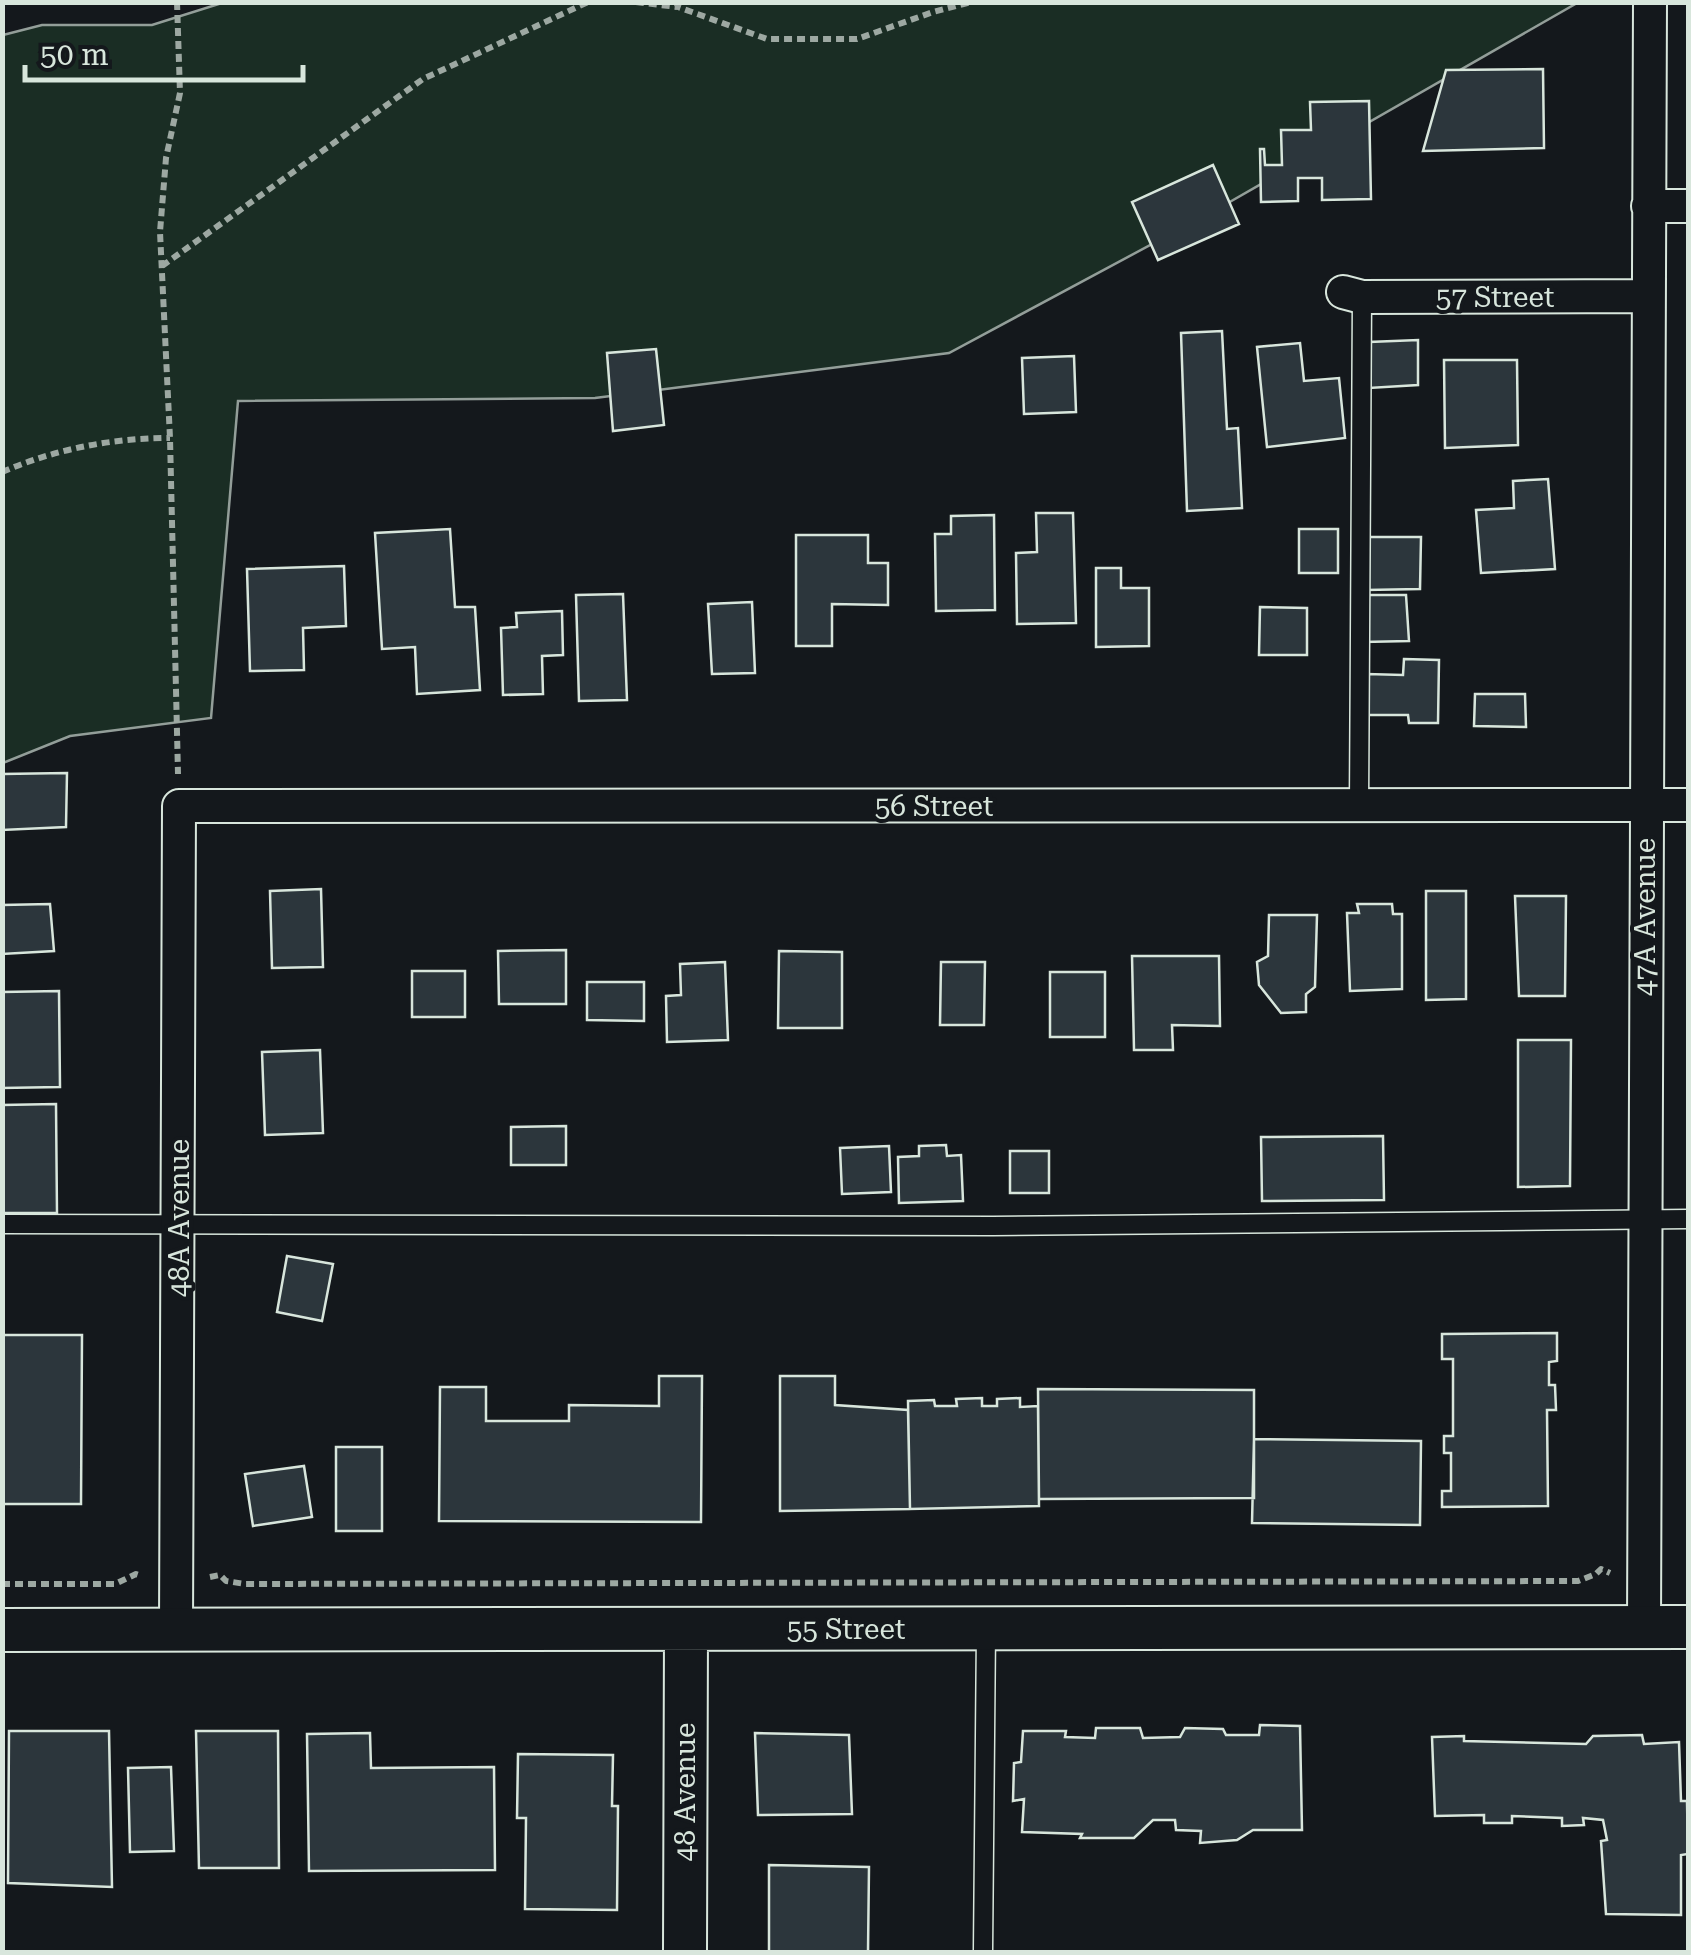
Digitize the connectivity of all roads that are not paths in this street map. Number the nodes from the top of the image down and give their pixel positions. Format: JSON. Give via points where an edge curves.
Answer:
{"nodes":[{"id":1,"x":1650,"y":2,"type":"edge"},
{"id":2,"x":1648,"y":206,"type":"junction"},
{"id":3,"x":1688,"y":206,"type":"edge"},
{"id":4,"x":1353,"y":294,"type":"joint"},
{"id":5,"x":1648,"y":296,"type":"junction"},
{"id":6,"x":1646,"y":805,"type":"junction"},
{"id":7,"x":1688,"y":805,"type":"edge"},
{"id":8,"x":179,"y":806,"type":"joint"},
{"id":9,"x":1358,"y":806,"type":"junction"},
{"id":10,"x":1645,"y":1219,"type":"junction"},
{"id":11,"x":1688,"y":1219,"type":"edge"},
{"id":12,"x":2,"y":1224,"type":"edge"},
{"id":13,"x":180,"y":1224,"type":"junction"},
{"id":14,"x":1688,"y":1627,"type":"edge"},
{"id":15,"x":1644,"y":1628,"type":"junction"},
{"id":16,"x":986,"y":1629,"type":"junction"},
{"id":17,"x":2,"y":1630,"type":"edge"},
{"id":18,"x":176,"y":1630,"type":"junction"},
{"id":19,"x":686,"y":1631,"type":"junction"},
{"id":20,"x":685,"y":1952,"type":"edge"},
{"id":21,"x":983,"y":1952,"type":"edge"}],
"edges":[{"from":1,"to":2,"type":"street"},
{"from":2,"to":3,"type":"street"},
{"from":2,"to":5,"type":"street","name":"47A Avenue"},
{"from":4,"to":5,"type":"street","name":"57 Street"},
{"from":4,"to":9,"type":"lane"},
{"from":5,"to":6,"type":"street","name":"47A Avenue"},
{"from":6,"to":7,"type":"street","name":"56 Street"},
{"from":6,"to":9,"type":"street","name":"56 Street"},
{"from":6,"to":10,"type":"street","name":"47A Avenue"},
{"from":8,"to":9,"type":"street","name":"56 Street"},
{"from":8,"to":13,"type":"street","name":"48A Avenue"},
{"from":10,"to":11,"type":"lane"},
{"from":10,"to":13,"type":"lane"},
{"from":10,"to":15,"type":"street","name":"47A Avenue"},
{"from":12,"to":13,"type":"lane"},
{"from":13,"to":18,"type":"street","name":"48A Avenue"},
{"from":14,"to":15,"type":"street","name":"55 Street"},
{"from":15,"to":16,"type":"street","name":"55 Street"},
{"from":16,"to":19,"type":"street","name":"55 Street"},
{"from":16,"to":21,"type":"lane"},
{"from":17,"to":18,"type":"street","name":"55 Street"},
{"from":18,"to":19,"type":"street","name":"55 Street"},
{"from":19,"to":20,"type":"street","name":"48 Avenue"}]}
